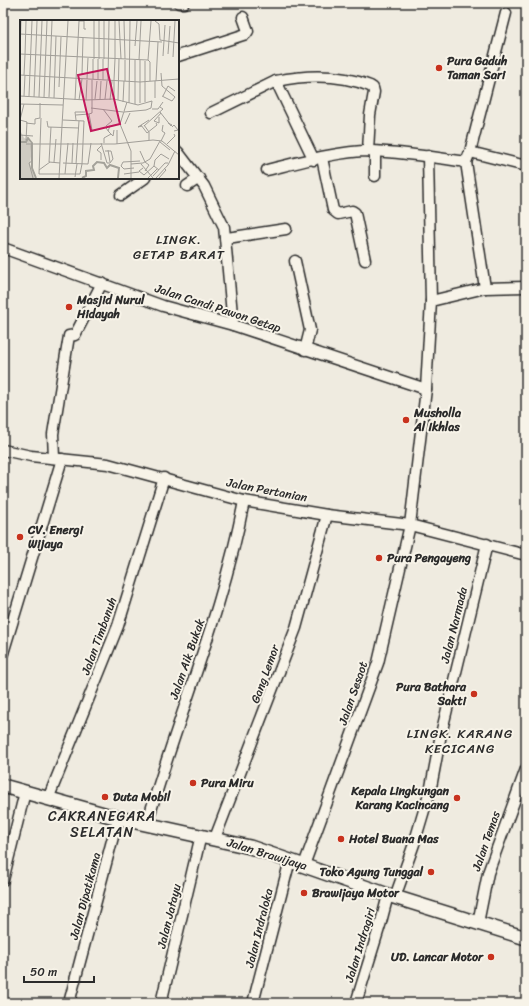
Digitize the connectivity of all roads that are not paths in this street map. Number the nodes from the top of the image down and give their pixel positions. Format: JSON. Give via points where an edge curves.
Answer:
{"nodes":[{"id":1,"x":180,"y":3,"type":"edge"},
{"id":2,"x":184,"y":3,"type":"edge"},
{"id":3,"x":506,"y":12,"type":"dead end"},
{"id":4,"x":244,"y":17,"type":"dead end"},
{"id":5,"x":179,"y":56,"type":"edge"},
{"id":6,"x":276,"y":81,"type":"junction"},
{"id":7,"x":211,"y":113,"type":"dead end"},
{"id":8,"x":371,"y":152,"type":"junction"},
{"id":9,"x":179,"y":154,"type":"edge"},
{"id":10,"x":428,"y":156,"type":"junction"},
{"id":11,"x":468,"y":157,"type":"junction"},
{"id":12,"x":318,"y":159,"type":"junction"},
{"id":13,"x":526,"y":166,"type":"edge"},
{"id":14,"x":267,"y":170,"type":"dead end"},
{"id":15,"x":375,"y":176,"type":"dead end"},
{"id":16,"x":199,"y":178,"type":"junction"},
{"id":17,"x":144,"y":179,"type":"edge"},
{"id":18,"x":187,"y":186,"type":"dead end"},
{"id":19,"x":121,"y":195,"type":"dead end"},
{"id":20,"x":286,"y":229,"type":"dead end"},
{"id":21,"x":227,"y":238,"type":"junction"},
{"id":22,"x":3,"y":248,"type":"edge"},
{"id":23,"x":365,"y":260,"type":"dead end"},
{"id":24,"x":295,"y":261,"type":"dead end"},
{"id":25,"x":102,"y":283,"type":"junction"},
{"id":26,"x":526,"y":287,"type":"edge"},
{"id":27,"x":485,"y":288,"type":"junction"},
{"id":28,"x":431,"y":301,"type":"junction"},
{"id":29,"x":233,"y":325,"type":"junction"},
{"id":30,"x":305,"y":350,"type":"junction"},
{"id":31,"x":426,"y":389,"type":"junction"},
{"id":32,"x":4,"y":453,"type":"edge"},
{"id":33,"x":58,"y":458,"type":"junction"},
{"id":34,"x":164,"y":478,"type":"junction"},
{"id":35,"x":244,"y":501,"type":"junction"},
{"id":36,"x":327,"y":515,"type":"junction"},
{"id":37,"x":410,"y":525,"type":"junction"},
{"id":38,"x":487,"y":544,"type":"junction"},
{"id":39,"x":526,"y":555,"type":"edge"},
{"id":40,"x":3,"y":653,"type":"edge"},
{"id":41,"x":526,"y":769,"type":"edge"},
{"id":42,"x":3,"y":786,"type":"edge"},
{"id":43,"x":25,"y":792,"type":"junction"},
{"id":44,"x":48,"y":799,"type":"junction"},
{"id":45,"x":118,"y":818,"type":"junction"},
{"id":46,"x":147,"y":824,"type":"junction"},
{"id":47,"x":201,"y":835,"type":"junction"},
{"id":48,"x":215,"y":838,"type":"junction"},
{"id":49,"x":290,"y":860,"type":"junction"},
{"id":50,"x":304,"y":865,"type":"junction"},
{"id":51,"x":3,"y":880,"type":"edge"},
{"id":52,"x":391,"y":896,"type":"junction"},
{"id":53,"x":478,"y":923,"type":"junction"},
{"id":54,"x":526,"y":938,"type":"edge"},
{"id":55,"x":69,"y":1003,"type":"edge"},
{"id":56,"x":161,"y":1003,"type":"edge"},
{"id":57,"x":253,"y":1003,"type":"edge"},
{"id":58,"x":356,"y":1003,"type":"edge"}],
"edges":[{"from":1,"to":2,"type":"street"},
{"from":3,"to":11,"type":"street"},
{"from":4,"to":5,"type":"street","via":[[248,28],[246,34]]},
{"from":6,"to":7,"type":"street"},
{"from":6,"to":8,"type":"street","via":[[322,76],[373,88],[370,115]]},
{"from":6,"to":12,"type":"street"},
{"from":8,"to":10,"type":"street"},
{"from":8,"to":12,"type":"street"},
{"from":8,"to":15,"type":"street"},
{"from":9,"to":16,"type":"street"},
{"from":10,"to":11,"type":"street"},
{"from":10,"to":28,"type":"street","name":"Jalan Sesaot"},
{"from":11,"to":13,"type":"street"},
{"from":11,"to":27,"type":"street"},
{"from":12,"to":14,"type":"street"},
{"from":12,"to":23,"type":"street","via":[[333,210],[338,214],[352,211],[355,213]]},
{"from":16,"to":18,"type":"street"},
{"from":16,"to":21,"type":"street","via":[[213,200]]},
{"from":17,"to":19,"type":"street"},
{"from":20,"to":21,"type":"street"},
{"from":21,"to":29,"type":"street"},
{"from":22,"to":25,"type":"street","name":"Jalan Candi Pawon Getap"},
{"from":24,"to":30,"type":"street","via":[[310,330]]},
{"from":25,"to":29,"type":"street","name":"Jalan Candi Pawon Getap","via":[[163,306]]},
{"from":25,"to":33,"type":"street","via":[[75,335],[68,336],[53,434]]},
{"from":26,"to":27,"type":"street"},
{"from":27,"to":28,"type":"street"},
{"from":28,"to":31,"type":"street","name":"Jalan Sesaot"},
{"from":29,"to":30,"type":"street","name":"Jalan Candi Pawon Getap"},
{"from":30,"to":31,"type":"street","name":"Jalan Candi Pawon Getap"},
{"from":31,"to":37,"type":"street","name":"Jalan Sesaot"},
{"from":32,"to":33,"type":"street","name":"Jalan Pertanian"},
{"from":33,"to":34,"type":"street","name":"Jalan Pertanian","via":[[103,463]]},
{"from":33,"to":40,"type":"street"},
{"from":34,"to":35,"type":"street","name":"Jalan Pertanian"},
{"from":34,"to":44,"type":"street","name":"Jalan Timbanuh","via":[[118,626]]},
{"from":35,"to":36,"type":"street","name":"Jalan Pertanian"},
{"from":35,"to":46,"type":"street","name":"Jalan Aik Bukak","via":[[214,623]]},
{"from":36,"to":37,"type":"street","name":"Jalan Pertanian"},
{"from":36,"to":48,"type":"street","name":"Gang Lemor","via":[[296,628]]},
{"from":37,"to":38,"type":"street","name":"Jalan Pertanian"},
{"from":37,"to":50,"type":"street","name":"Jalan Sesaot","via":[[378,663]]},
{"from":38,"to":39,"type":"street","name":"Jalan Pertanian"},
{"from":38,"to":52,"type":"street","name":"Jalan Narmada","via":[[441,734],[431,787],[414,844]]},
{"from":41,"to":53,"type":"street","name":"Jalan Temas","via":[[488,873]]},
{"from":42,"to":43,"type":"main road","name":"Jalan Brawijaya"},
{"from":43,"to":44,"type":"main road","name":"Jalan Brawijaya"},
{"from":43,"to":51,"type":"street"},
{"from":44,"to":45,"type":"main road","name":"Jalan Brawijaya"},
{"from":45,"to":46,"type":"main road","name":"Jalan Brawijaya"},
{"from":45,"to":55,"type":"street","name":"Jalan Dipatikama"},
{"from":46,"to":47,"type":"main road","name":"Jalan Brawijaya"},
{"from":47,"to":48,"type":"main road","name":"Jalan Brawijaya"},
{"from":47,"to":56,"type":"street","name":"Jalan Jatayu"},
{"from":48,"to":49,"type":"main road","name":"Jalan Brawijaya"},
{"from":49,"to":50,"type":"main road","name":"Jalan Brawijaya"},
{"from":49,"to":57,"type":"street","name":"Jalan Indraloka"},
{"from":50,"to":52,"type":"main road","name":"Jalan Brawijaya"},
{"from":52,"to":53,"type":"main road","name":"Jalan Brawijaya"},
{"from":52,"to":58,"type":"street","name":"Jalan Indragiri"},
{"from":53,"to":54,"type":"main road","name":"Jalan Brawijaya"}]}
